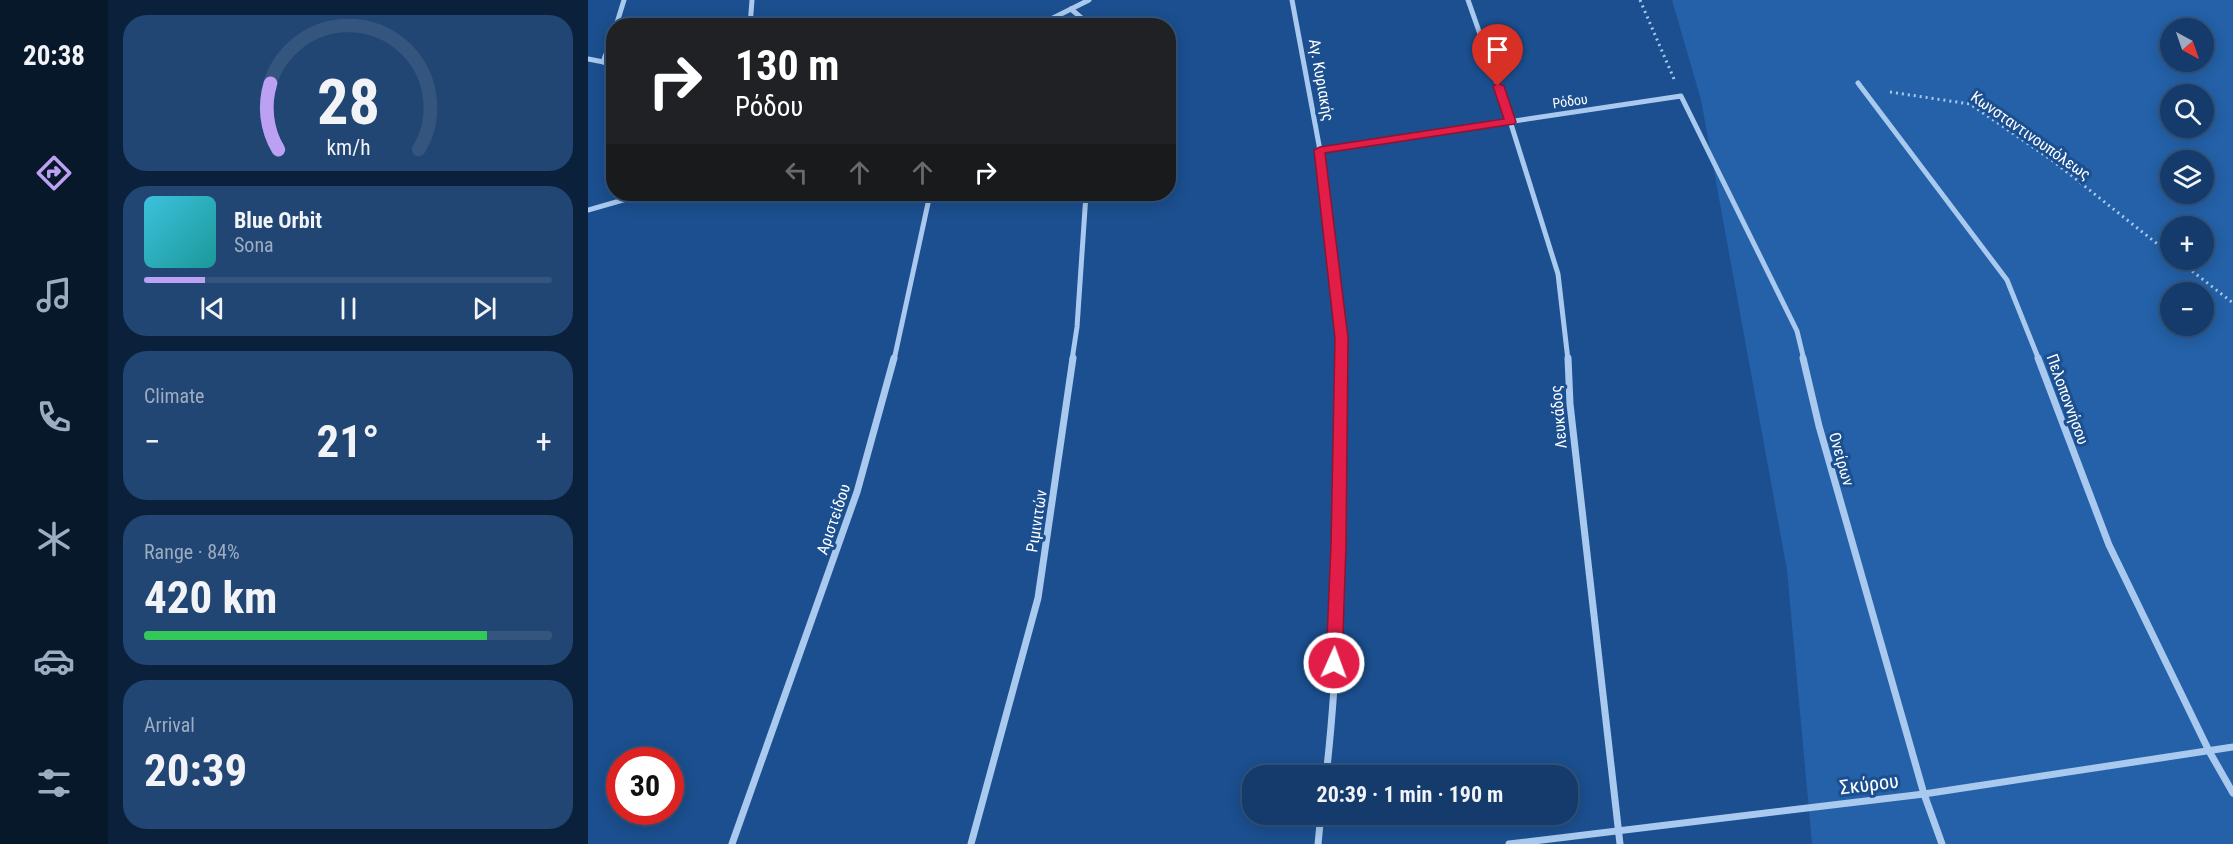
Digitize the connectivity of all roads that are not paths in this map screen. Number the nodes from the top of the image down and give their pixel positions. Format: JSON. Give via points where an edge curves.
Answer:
{"nodes":[{"id":1,"x":624,"y":0,"type":"edge"},
{"id":2,"x":752,"y":0,"type":"edge"},
{"id":3,"x":1089,"y":0,"type":"edge"},
{"id":4,"x":1292,"y":0,"type":"edge"},
{"id":5,"x":1468,"y":0,"type":"edge"},
{"id":6,"x":1071,"y":9,"type":"junction"},
{"id":7,"x":618,"y":18,"type":"edge"},
{"id":8,"x":751,"y":18,"type":"edge"},
{"id":9,"x":1053,"y":18,"type":"edge"},
{"id":10,"x":1082,"y":18,"type":"edge"},
{"id":11,"x":606,"y":54,"type":"edge"},
{"id":12,"x":588,"y":59,"type":"edge"},
{"id":13,"x":603,"y":62,"type":"junction"},
{"id":14,"x":606,"y":63,"type":"edge"},
{"id":15,"x":1858,"y":83,"type":"road end"},
{"id":16,"x":1681,"y":96,"type":"joint"},
{"id":17,"x":1510,"y":122,"type":"junction"},
{"id":18,"x":1320,"y":150,"type":"junction"},
{"id":19,"x":620,"y":201,"type":"edge"},
{"id":20,"x":929,"y":201,"type":"edge"},
{"id":21,"x":1086,"y":201,"type":"edge"},
{"id":22,"x":588,"y":210,"type":"edge"},
{"id":23,"x":2233,"y":747,"type":"edge"},
{"id":24,"x":2209,"y":751,"type":"junction"},
{"id":25,"x":1327,"y":765,"type":"edge"},
{"id":26,"x":2233,"y":793,"type":"edge"},
{"id":27,"x":1924,"y":794,"type":"junction"},
{"id":28,"x":1321,"y":825,"type":"edge"},
{"id":29,"x":1617,"y":831,"type":"junction"},
{"id":30,"x":732,"y":844,"type":"edge"},
{"id":31,"x":971,"y":844,"type":"edge"},
{"id":32,"x":1318,"y":844,"type":"edge"},
{"id":33,"x":1509,"y":844,"type":"edge"},
{"id":34,"x":1620,"y":844,"type":"edge"},
{"id":35,"x":1942,"y":844,"type":"edge"}],
"edges":[{"from":1,"to":7,"type":"street"},
{"from":2,"to":8,"type":"street"},
{"from":3,"to":6,"type":"street"},
{"from":4,"to":18,"type":"street","name":"Αγ. Κυριακής"},
{"from":5,"to":17,"type":"street","name":"Λευκάδος"},
{"from":6,"to":9,"type":"street"},
{"from":6,"to":10,"type":"street"},
{"from":11,"to":13,"type":"street"},
{"from":12,"to":13,"type":"street"},
{"from":13,"to":14,"type":"street"},
{"from":15,"to":24,"type":"street","name":"Πελοποννήσου","via":[[2007,280],[2109,545]]},
{"from":16,"to":17,"type":"street","name":"Ρόδου"},
{"from":16,"to":27,"type":"street","name":"Ονείρων","via":[[1797,331],[1819,426]]},
{"from":17,"to":18,"type":"street","name":"Ρόδου"},
{"from":17,"to":29,"type":"street","name":"Λευκάδος","via":[[1558,274]]},
{"from":18,"to":25,"type":"street","name":"Αγ. Κυριακής","via":[[1342,338],[1339,545]]},
{"from":19,"to":22,"type":"street"},
{"from":20,"to":30,"type":"street","name":"Αριστείδου","via":[[902,329],[857,492]]},
{"from":21,"to":31,"type":"street","name":"Ριμινιτών","via":[[1077,327],[1038,598]]},
{"from":23,"to":24,"type":"street","name":"Σκύρου"},
{"from":24,"to":26,"type":"street","name":"Πελοποννήσου"},
{"from":24,"to":27,"type":"street","name":"Σκύρου"},
{"from":27,"to":29,"type":"street","name":"Σκύρου"},
{"from":27,"to":35,"type":"street","name":"Ονείρων"},
{"from":28,"to":32,"type":"street"},
{"from":29,"to":33,"type":"street","name":"Σκύρου"},
{"from":29,"to":34,"type":"street","name":"Λευκάδος"}]}
